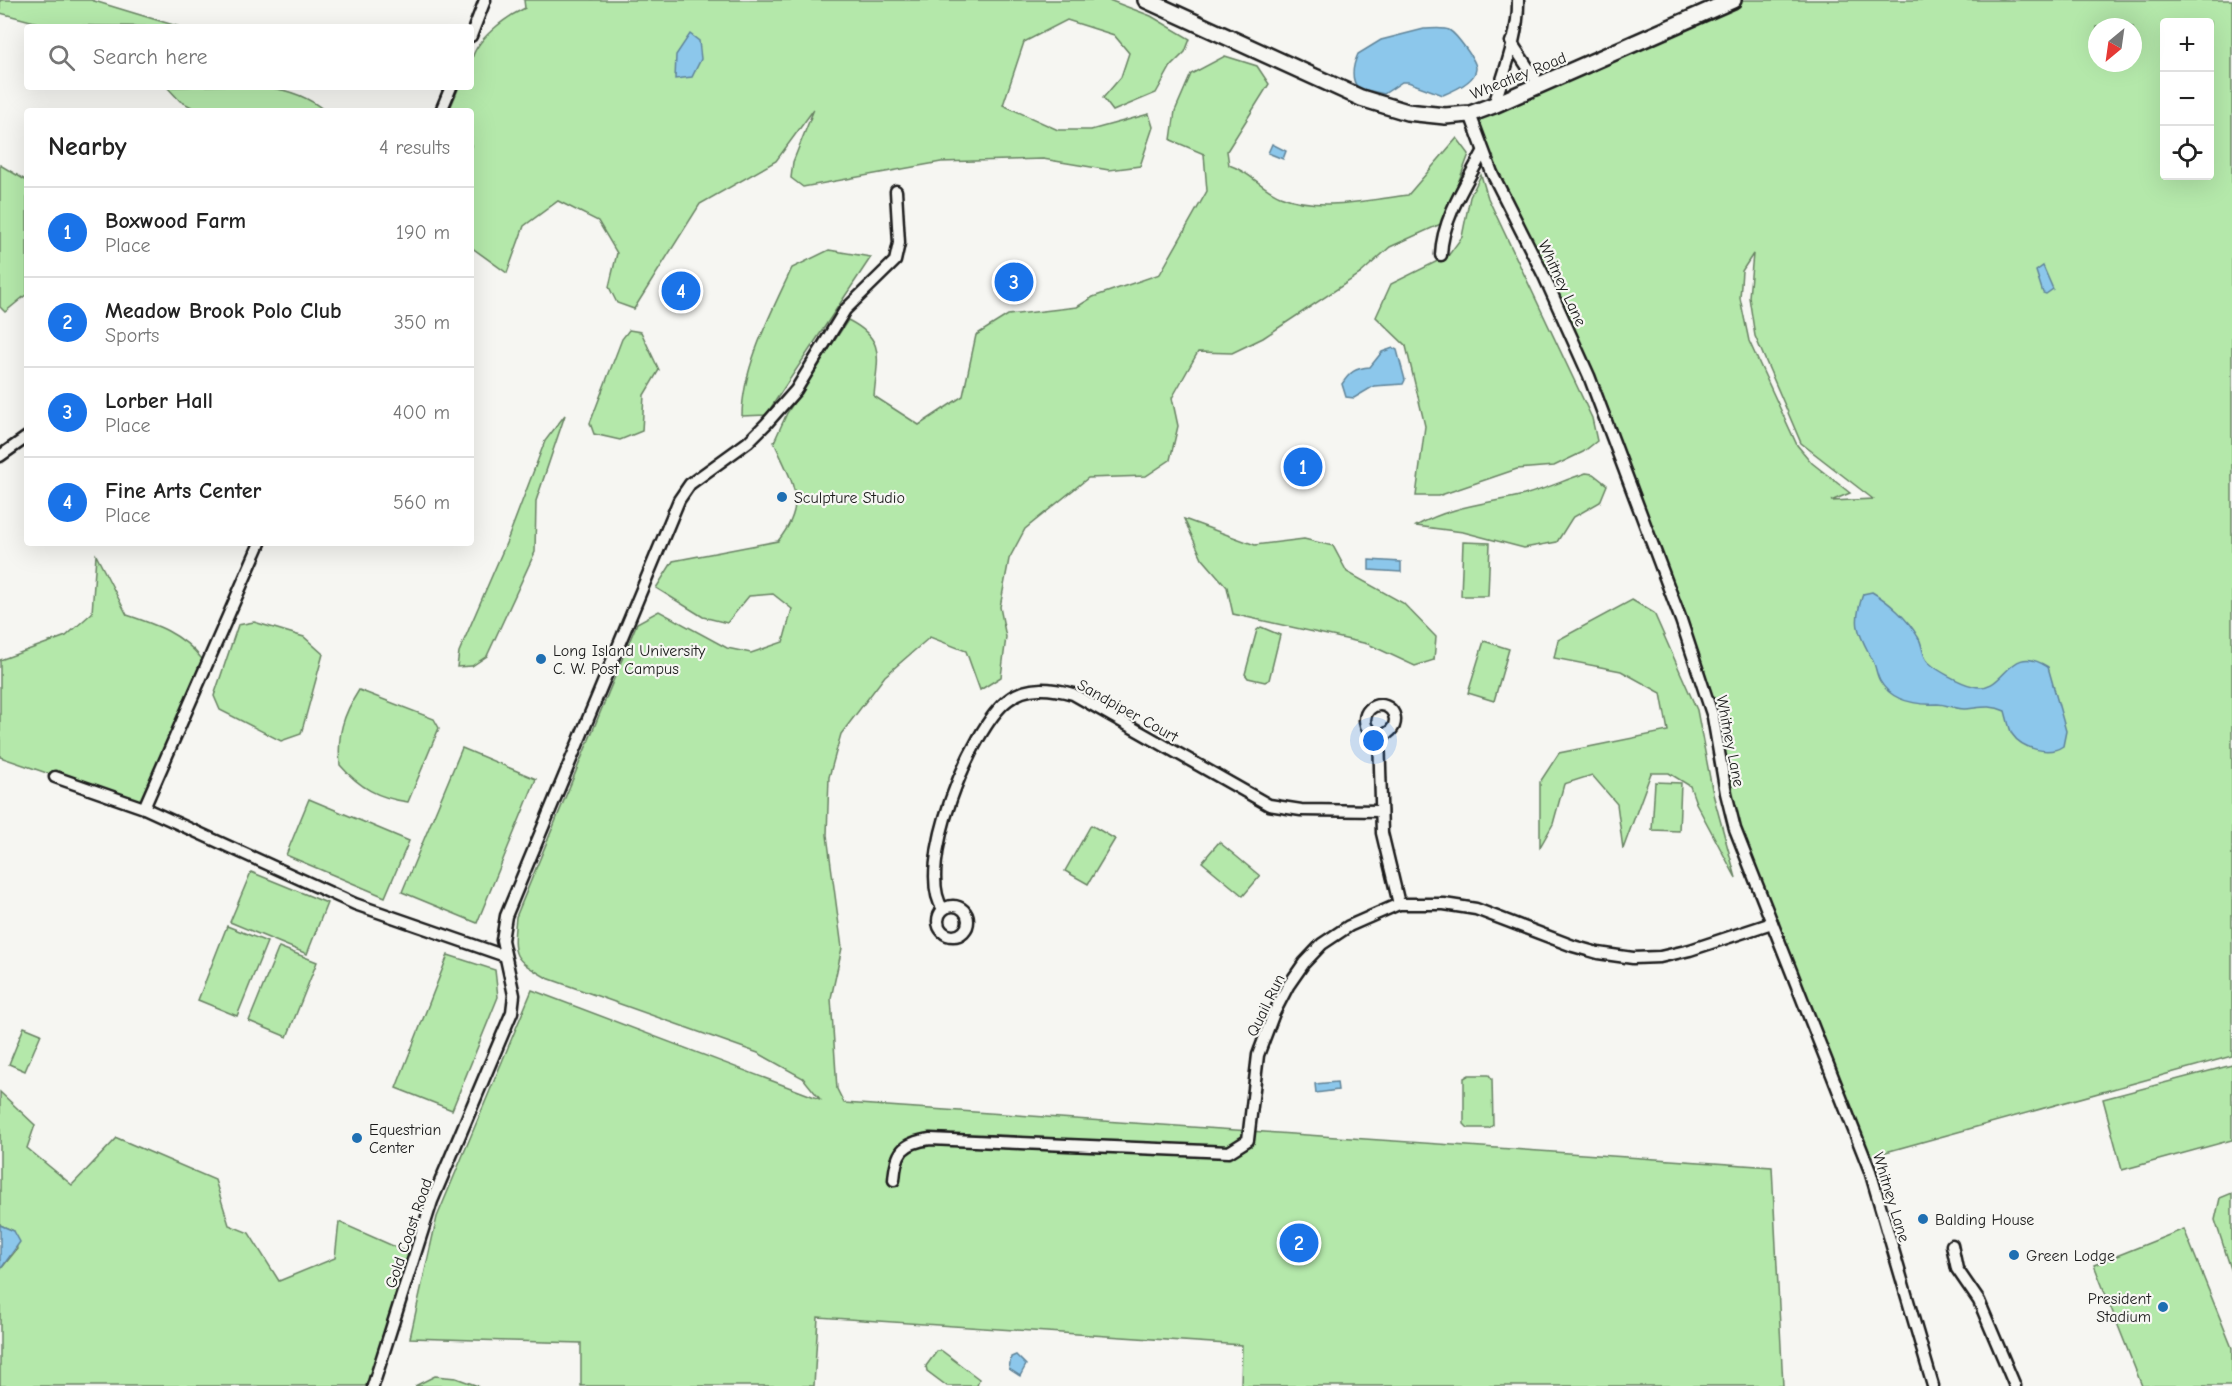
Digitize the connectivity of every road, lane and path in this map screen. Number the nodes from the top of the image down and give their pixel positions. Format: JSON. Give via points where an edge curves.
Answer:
{"nodes":[{"id":1,"x":485,"y":0,"type":"edge"},
{"id":2,"x":1146,"y":0,"type":"edge"},
{"id":3,"x":1518,"y":0,"type":"edge"},
{"id":4,"x":1733,"y":0,"type":"edge"},
{"id":5,"x":474,"y":28,"type":"edge"},
{"id":6,"x":1512,"y":42,"type":"junction"},
{"id":7,"x":1540,"y":86,"type":"junction"},
{"id":8,"x":450,"y":90,"type":"edge"},
{"id":9,"x":1494,"y":105,"type":"junction"},
{"id":10,"x":442,"y":108,"type":"edge"},
{"id":11,"x":1470,"y":114,"type":"junction"},
{"id":12,"x":1484,"y":152,"type":"junction"},
{"id":13,"x":896,"y":191,"type":"dead end"},
{"id":14,"x":1441,"y":255,"type":"dead end"},
{"id":15,"x":24,"y":439,"type":"edge"},
{"id":16,"x":0,"y":456,"type":"edge"},
{"id":17,"x":259,"y":546,"type":"edge"},
{"id":18,"x":1380,"y":735,"type":"dead end"},
{"id":19,"x":55,"y":777,"type":"dead end"},
{"id":20,"x":144,"y":808,"type":"junction"},
{"id":21,"x":1381,"y":811,"type":"junction"},
{"id":22,"x":1399,"y":904,"type":"junction"},
{"id":23,"x":943,"y":909,"type":"dead end"},
{"id":24,"x":1772,"y":923,"type":"junction"},
{"id":25,"x":505,"y":956,"type":"junction"},
{"id":26,"x":894,"y":1180,"type":"dead end"},
{"id":27,"x":1952,"y":1245,"type":"dead end"},
{"id":28,"x":373,"y":1386,"type":"edge"},
{"id":29,"x":1933,"y":1386,"type":"edge"},
{"id":30,"x":2016,"y":1386,"type":"edge"}],
"edges":[{"from":1,"to":5,"type":"street"},
{"from":2,"to":11,"type":"main road","name":"Wheatley Road","via":[[1361,98],[1407,112]]},
{"from":3,"to":6,"type":"street"},
{"from":4,"to":7,"type":"main road","name":"Wheatley Road"},
{"from":6,"to":7,"type":"street"},
{"from":6,"to":9,"type":"street"},
{"from":7,"to":9,"type":"main road","name":"Wheatley Road"},
{"from":8,"to":10,"type":"street"},
{"from":9,"to":11,"type":"main road","name":"Wheatley Road"},
{"from":11,"to":12,"type":"street","name":"Whitney Lane"},
{"from":12,"to":14,"type":"street","via":[[1456,204]]},
{"from":12,"to":24,"type":"street","name":"Whitney Lane","via":[[1585,366],[1677,610],[1713,717],[1735,829]]},
{"from":13,"to":25,"type":"street","name":"Gold Coast Road","via":[[899,243],[895,261],[845,310],[796,390],[766,424],[690,484],[679,500],[506,916],[502,940]]},
{"from":15,"to":16,"type":"street"},
{"from":17,"to":20,"type":"street"},
{"from":18,"to":21,"type":"street"},
{"from":19,"to":20,"type":"street"},
{"from":20,"to":25,"type":"street","via":[[355,904]]},
{"from":21,"to":22,"type":"street"},
{"from":21,"to":23,"type":"street","name":"Sandpiper Court","via":[[1269,806],[1073,694],[1056,689],[1029,690],[1009,699],[994,713],[954,791],[942,823],[939,846],[936,892]]},
{"from":22,"to":24,"type":"street","name":"Quail Run","via":[[1476,909],[1573,946],[1633,958],[1690,950]]},
{"from":22,"to":26,"type":"street","name":"Quail Run","via":[[1349,926],[1323,944],[1293,978],[1258,1055],[1248,1140],[1229,1152],[930,1139],[906,1146],[897,1157]]},
{"from":24,"to":29,"type":"street","name":"Whitney Lane","via":[[1870,1171]]},
{"from":25,"to":28,"type":"street","name":"Gold Coast Road","via":[[514,995],[512,1012],[432,1201]]},
{"from":27,"to":30,"type":"street","via":[[1957,1269],[1979,1301]]}]}
